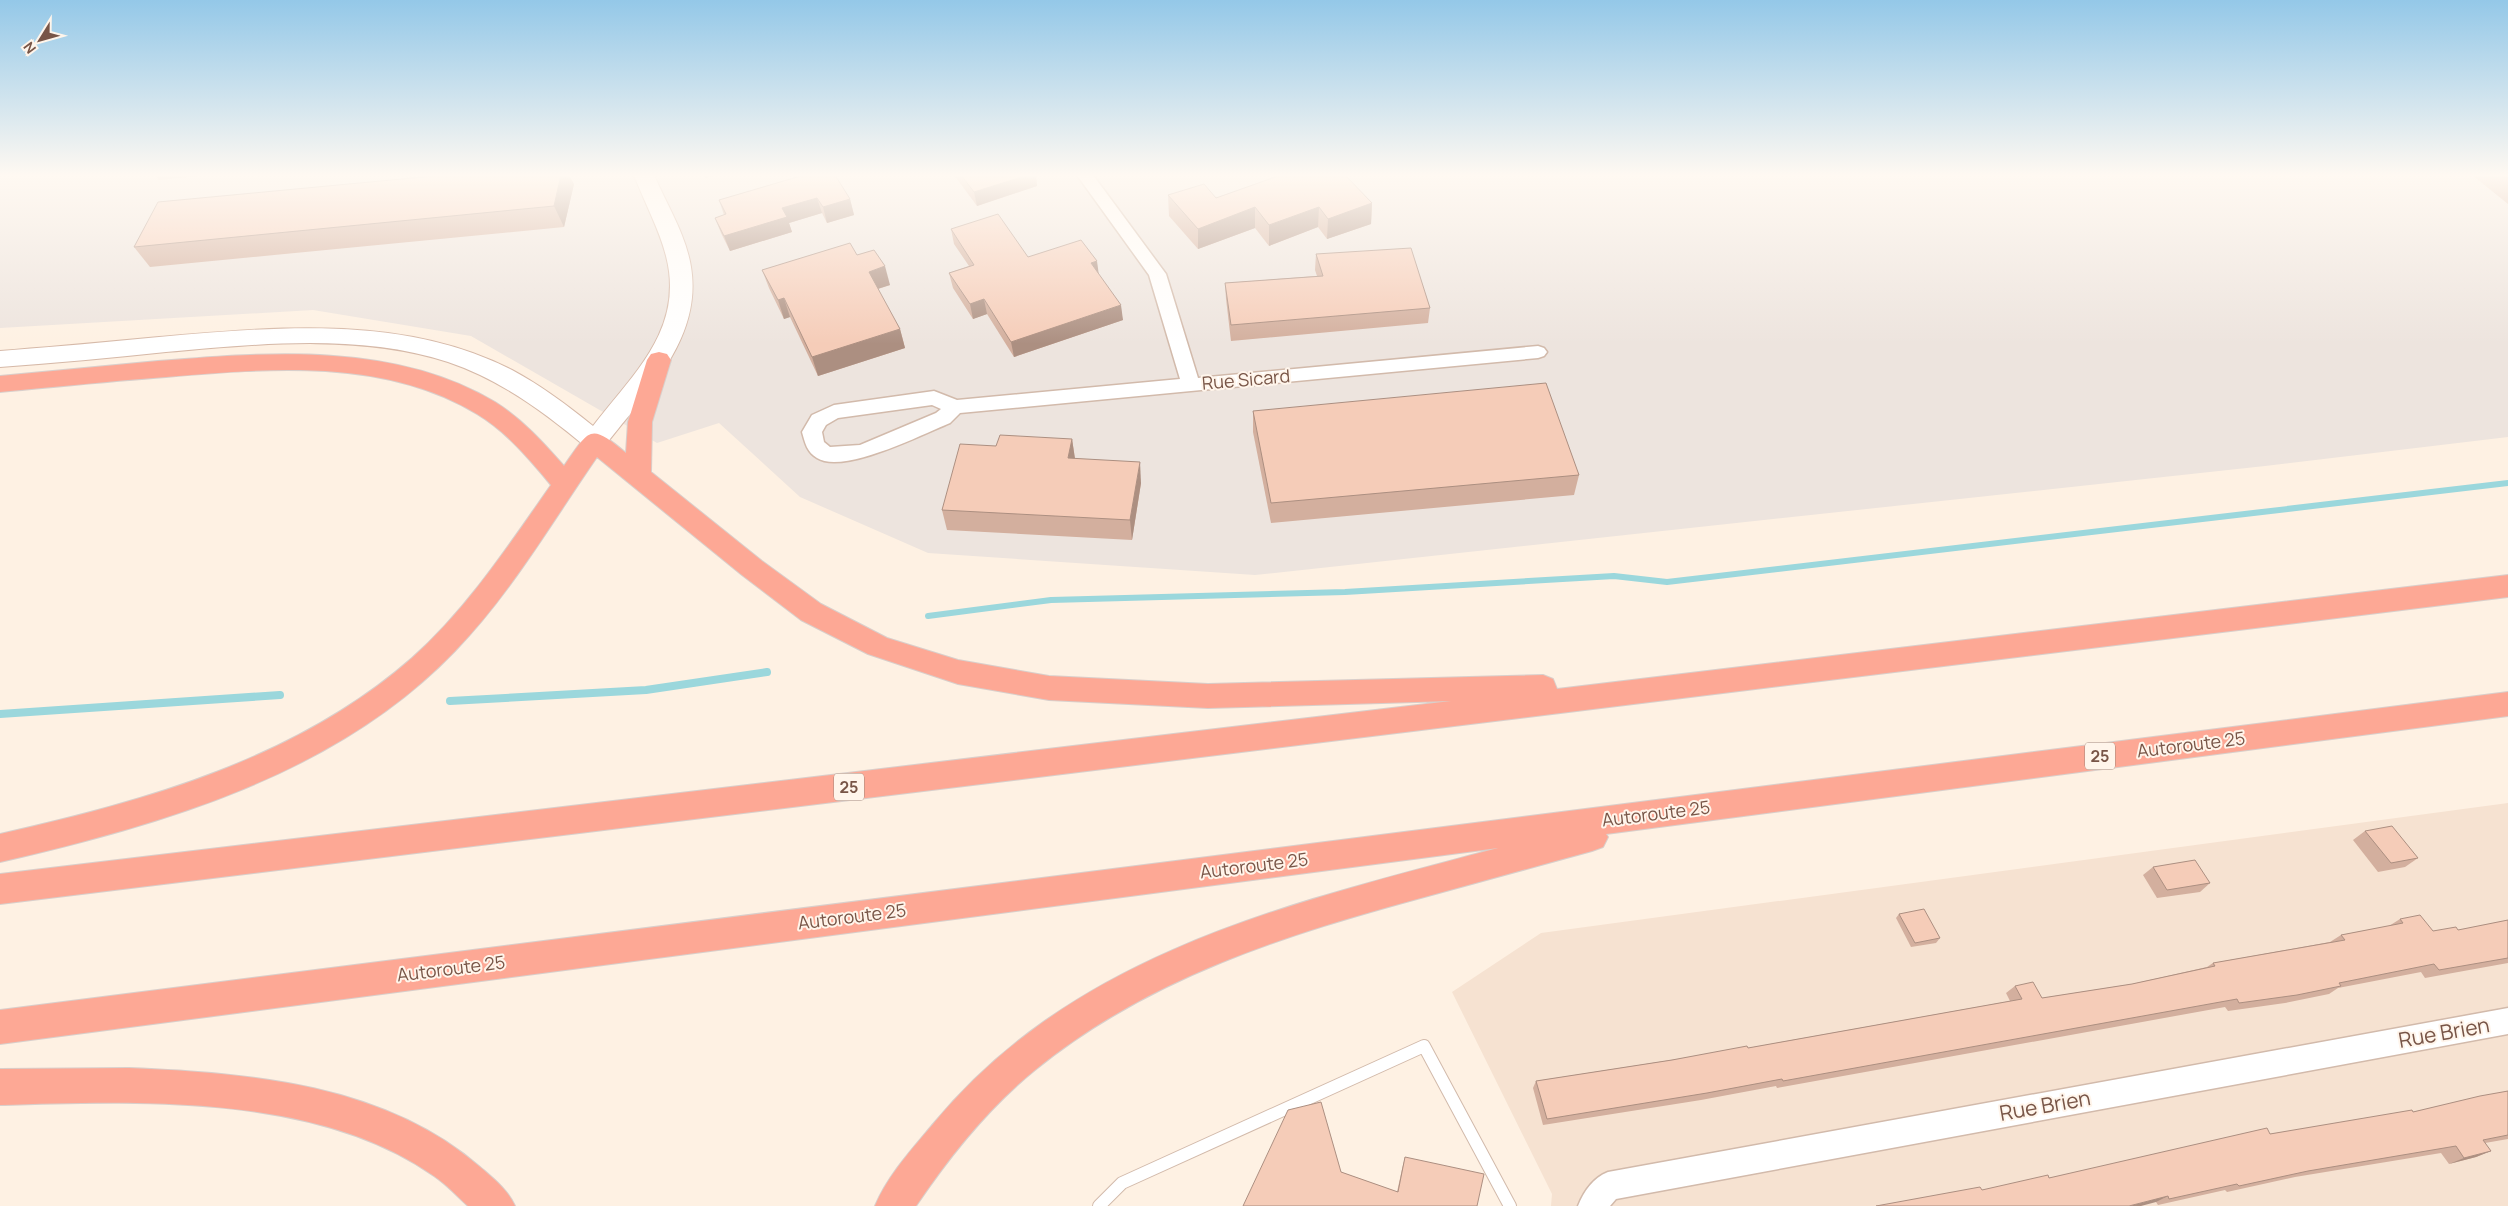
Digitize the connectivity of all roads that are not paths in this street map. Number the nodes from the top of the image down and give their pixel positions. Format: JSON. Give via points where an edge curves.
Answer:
{"nodes":[{"id":1,"x":667,"y":231,"type":"edge"},
{"id":2,"x":1126,"y":231,"type":"edge"},
{"id":3,"x":1538,"y":352,"type":"dead end"},
{"id":4,"x":0,"y":359,"type":"edge"},
{"id":5,"x":659,"y":360,"type":"junction"},
{"id":6,"x":0,"y":384,"type":"edge"},
{"id":7,"x":1191,"y":385,"type":"junction"},
{"id":8,"x":955,"y":407,"type":"junction"},
{"id":9,"x":594,"y":441,"type":"junction"},
{"id":10,"x":638,"y":476,"type":"junction"},
{"id":11,"x":564,"y":483,"type":"junction"},
{"id":12,"x":2508,"y":586,"type":"edge"},
{"id":13,"x":1697,"y":683,"type":"junction"},
{"id":14,"x":2508,"y":704,"type":"edge"},
{"id":15,"x":1693,"y":809,"type":"junction"},
{"id":16,"x":0,"y":848,"type":"edge"},
{"id":17,"x":0,"y":889,"type":"edge"},
{"id":18,"x":2508,"y":1021,"type":"edge"},
{"id":19,"x":0,"y":1028,"type":"edge"},
{"id":20,"x":0,"y":1086,"type":"edge"},
{"id":21,"x":496,"y":1206,"type":"edge"},
{"id":22,"x":894,"y":1206,"type":"edge"},
{"id":23,"x":1099,"y":1206,"type":"edge"},
{"id":24,"x":1510,"y":1206,"type":"edge"},
{"id":25,"x":1592,"y":1206,"type":"edge"}],
"edges":[{"from":1,"to":5,"type":"street","via":[[676,253],[682,301],[678,320]]},
{"from":2,"to":7,"type":"street","via":[[1157,274]]},
{"from":3,"to":7,"type":"street","name":"Rue Sicard"},
{"from":4,"to":9,"type":"street","via":[[265,336],[336,335],[382,339],[434,349],[484,366],[556,408]]},
{"from":5,"to":9,"type":"street"},
{"from":5,"to":10,"type":"highway","via":[[640,422]]},
{"from":6,"to":11,"type":"highway","via":[[254,362],[317,362],[372,367],[422,379],[488,409],[544,456]]},
{"from":7,"to":8,"type":"street","name":"Rue Sicard"},
{"from":8,"to":8,"type":"street","name":"Rue Sicard","via":[[934,398],[834,412],[819,420],[812,432],[815,445],[824,454],[863,452],[943,418]]},
{"from":9,"to":10,"type":"highway"},
{"from":9,"to":11,"type":"highway"},
{"from":10,"to":13,"type":"highway","via":[[752,568],[828,622],[906,657],[958,672],[1080,691],[1208,696]]},
{"from":11,"to":16,"type":"highway","via":[[503,570],[452,634],[422,666],[370,706],[301,747],[227,781],[137,813]]},
{"from":12,"to":13,"type":"highway","number":"25"},
{"from":13,"to":17,"type":"highway","number":"25"},
{"from":14,"to":15,"type":"highway","name":"Autoroute 25","number":"25"},
{"from":15,"to":19,"type":"highway","name":"Autoroute 25","number":"25"},
{"from":15,"to":22,"type":"highway","via":[[1314,912],[1237,938],[1137,982],[1067,1025],[1005,1073],[944,1139]]},
{"from":18,"to":25,"type":"street","name":"Rue Brien","via":[[1608,1186]]},
{"from":20,"to":21,"type":"highway","via":[[116,1084],[197,1087],[292,1100],[355,1118],[412,1142],[463,1175]]},
{"from":23,"to":24,"type":"lane","via":[[1122,1183],[1424,1046]]}]}
